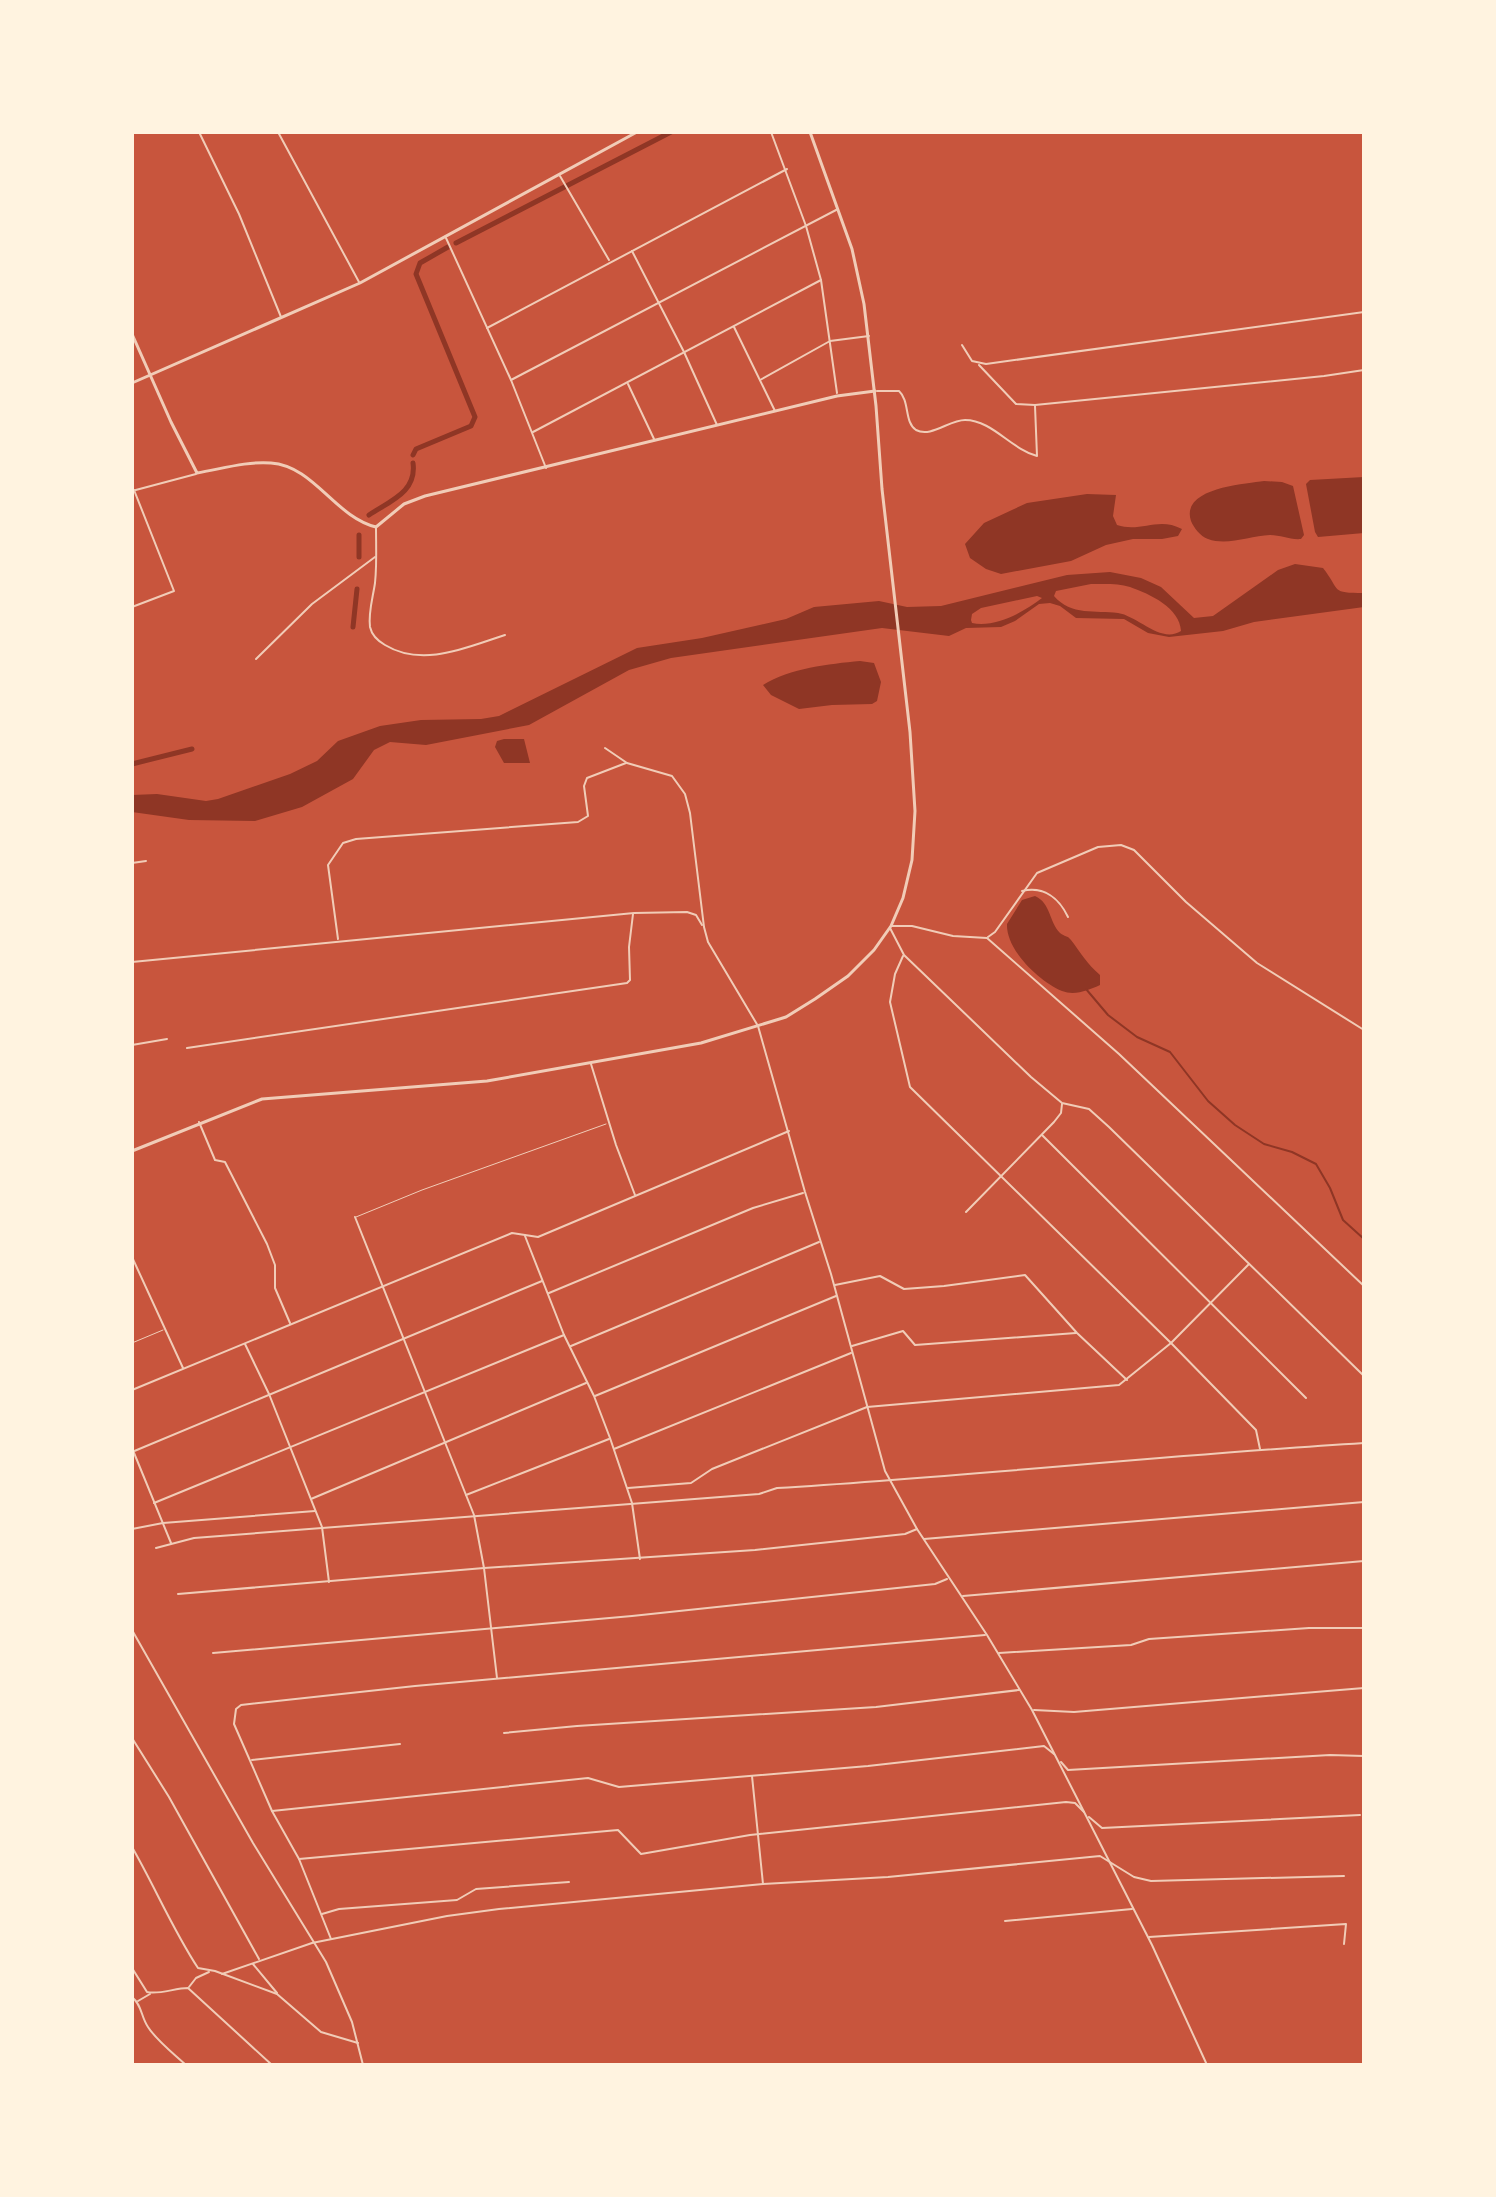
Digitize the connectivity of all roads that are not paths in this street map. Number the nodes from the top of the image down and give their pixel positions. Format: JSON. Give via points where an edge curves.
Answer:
{"nodes":[{"id":1,"x":199,"y":132,"type":"edge"},
{"id":2,"x":278,"y":132,"type":"edge"},
{"id":3,"x":637,"y":132,"type":"edge"},
{"id":4,"x":771,"y":132,"type":"edge"},
{"id":5,"x":810,"y":132,"type":"edge"},
{"id":6,"x":787,"y":169,"type":"junction"},
{"id":7,"x":559,"y":175,"type":"junction"},
{"id":8,"x":839,"y":209,"type":"junction"},
{"id":9,"x":806,"y":226,"type":"junction"},
{"id":10,"x":447,"y":239,"type":"junction"},
{"id":11,"x":631,"y":250,"type":"junction"},
{"id":12,"x":610,"y":261,"type":"junction"},
{"id":13,"x":821,"y":280,"type":"junction"},
{"id":14,"x":360,"y":283,"type":"junction"},
{"id":15,"x":658,"y":303,"type":"junction"},
{"id":16,"x":1364,"y":312,"type":"edge"},
{"id":17,"x":282,"y":319,"type":"junction"},
{"id":18,"x":733,"y":326,"type":"junction"},
{"id":19,"x":487,"y":328,"type":"junction"},
{"id":20,"x":132,"y":334,"type":"edge"},
{"id":21,"x":869,"y":336,"type":"junction"},
{"id":22,"x":830,"y":341,"type":"junction"},
{"id":23,"x":962,"y":345,"type":"dead end"},
{"id":24,"x":684,"y":352,"type":"junction"},
{"id":25,"x":978,"y":364,"type":"junction"},
{"id":26,"x":1364,"y":370,"type":"edge"},
{"id":27,"x":151,"y":376,"type":"junction"},
{"id":28,"x":511,"y":380,"type":"junction"},
{"id":29,"x":760,"y":380,"type":"junction"},
{"id":30,"x":132,"y":383,"type":"edge"},
{"id":31,"x":627,"y":383,"type":"junction"},
{"id":32,"x":875,"y":391,"type":"junction"},
{"id":33,"x":837,"y":396,"type":"junction"},
{"id":34,"x":1035,"y":405,"type":"junction"},
{"id":35,"x":776,"y":411,"type":"junction"},
{"id":36,"x":718,"y":425,"type":"junction"},
{"id":37,"x":533,"y":432,"type":"junction"},
{"id":38,"x":655,"y":441,"type":"junction"},
{"id":39,"x":546,"y":468,"type":"junction"},
{"id":40,"x":197,"y":473,"type":"junction"},
{"id":41,"x":133,"y":491,"type":"edge"},
{"id":42,"x":376,"y":527,"type":"junction"},
{"id":43,"x":376,"y":556,"type":"junction"},
{"id":44,"x":132,"y":607,"type":"edge"},
{"id":45,"x":505,"y":635,"type":"dead end"},
{"id":46,"x":256,"y":659,"type":"dead end"},
{"id":47,"x":605,"y":748,"type":"dead end"},
{"id":48,"x":627,"y":763,"type":"junction"},
{"id":49,"x":146,"y":861,"type":"dead end"},
{"id":50,"x":132,"y":863,"type":"edge"},
{"id":51,"x":1022,"y":891,"type":"junction"},
{"id":52,"x":634,"y":913,"type":"junction"},
{"id":53,"x":1068,"y":917,"type":"dead end"},
{"id":54,"x":704,"y":927,"type":"junction"},
{"id":55,"x":891,"y":927,"type":"junction"},
{"id":56,"x":987,"y":938,"type":"junction"},
{"id":57,"x":338,"y":940,"type":"junction"},
{"id":58,"x":904,"y":955,"type":"junction"},
{"id":59,"x":132,"y":962,"type":"edge"},
{"id":60,"x":758,"y":1026,"type":"junction"},
{"id":61,"x":1364,"y":1030,"type":"edge"},
{"id":62,"x":167,"y":1039,"type":"dead end"},
{"id":63,"x":132,"y":1045,"type":"edge"},
{"id":64,"x":187,"y":1048,"type":"dead end"},
{"id":65,"x":591,"y":1064,"type":"junction"},
{"id":66,"x":1062,"y":1103,"type":"junction"},
{"id":67,"x":199,"y":1122,"type":"junction"},
{"id":68,"x":608,"y":1123,"type":"junction"},
{"id":69,"x":789,"y":1131,"type":"junction"},
{"id":70,"x":1042,"y":1135,"type":"junction"},
{"id":71,"x":132,"y":1151,"type":"edge"},
{"id":72,"x":1000,"y":1175,"type":"junction"},
{"id":73,"x":805,"y":1192,"type":"junction"},
{"id":74,"x":635,"y":1196,"type":"junction"},
{"id":75,"x":966,"y":1212,"type":"dead end"},
{"id":76,"x":355,"y":1217,"type":"joint"},
{"id":77,"x":525,"y":1235,"type":"junction"},
{"id":78,"x":821,"y":1242,"type":"junction"},
{"id":79,"x":132,"y":1257,"type":"edge"},
{"id":80,"x":1249,"y":1264,"type":"junction"},
{"id":81,"x":542,"y":1281,"type":"junction"},
{"id":82,"x":834,"y":1285,"type":"junction"},
{"id":83,"x":1364,"y":1286,"type":"edge"},
{"id":84,"x":383,"y":1287,"type":"junction"},
{"id":85,"x":548,"y":1294,"type":"junction"},
{"id":86,"x":837,"y":1296,"type":"junction"},
{"id":87,"x":1211,"y":1303,"type":"junction"},
{"id":88,"x":291,"y":1324,"type":"junction"},
{"id":89,"x":165,"y":1329,"type":"junction"},
{"id":90,"x":1077,"y":1333,"type":"junction"},
{"id":91,"x":564,"y":1335,"type":"junction"},
{"id":92,"x":403,"y":1339,"type":"junction"},
{"id":93,"x":132,"y":1343,"type":"edge"},
{"id":94,"x":245,"y":1343,"type":"junction"},
{"id":95,"x":1171,"y":1343,"type":"junction"},
{"id":96,"x":851,"y":1346,"type":"junction"},
{"id":97,"x":569,"y":1347,"type":"junction"},
{"id":98,"x":852,"y":1353,"type":"junction"},
{"id":99,"x":183,"y":1369,"type":"junction"},
{"id":100,"x":1364,"y":1376,"type":"edge"},
{"id":101,"x":1128,"y":1380,"type":"junction"},
{"id":102,"x":586,"y":1383,"type":"junction"},
{"id":103,"x":132,"y":1390,"type":"edge"},
{"id":104,"x":426,"y":1390,"type":"junction"},
{"id":105,"x":269,"y":1394,"type":"junction"},
{"id":106,"x":594,"y":1396,"type":"junction"},
{"id":107,"x":1306,"y":1398,"type":"dead end"},
{"id":108,"x":867,"y":1407,"type":"junction"},
{"id":109,"x":610,"y":1438,"type":"junction"},
{"id":110,"x":446,"y":1442,"type":"junction"},
{"id":111,"x":1364,"y":1443,"type":"edge"},
{"id":112,"x":288,"y":1446,"type":"junction"},
{"id":113,"x":614,"y":1449,"type":"junction"},
{"id":114,"x":1260,"y":1450,"type":"junction"},
{"id":115,"x":132,"y":1451,"type":"edge"},
{"id":116,"x":890,"y":1481,"type":"junction"},
{"id":117,"x":628,"y":1488,"type":"junction"},
{"id":118,"x":466,"y":1495,"type":"junction"},
{"id":119,"x":311,"y":1499,"type":"junction"},
{"id":120,"x":1364,"y":1502,"type":"edge"},
{"id":121,"x":154,"y":1503,"type":"junction"},
{"id":122,"x":632,"y":1503,"type":"junction"},
{"id":123,"x":316,"y":1511,"type":"junction"},
{"id":124,"x":474,"y":1515,"type":"junction"},
{"id":125,"x":163,"y":1523,"type":"junction"},
{"id":126,"x":322,"y":1527,"type":"junction"},
{"id":127,"x":132,"y":1529,"type":"edge"},
{"id":128,"x":917,"y":1529,"type":"junction"},
{"id":129,"x":923,"y":1539,"type":"junction"},
{"id":130,"x":171,"y":1544,"type":"junction"},
{"id":131,"x":156,"y":1548,"type":"dead end"},
{"id":132,"x":640,"y":1559,"type":"junction"},
{"id":133,"x":1364,"y":1561,"type":"edge"},
{"id":134,"x":484,"y":1568,"type":"junction"},
{"id":135,"x":948,"y":1578,"type":"junction"},
{"id":136,"x":329,"y":1582,"type":"junction"},
{"id":137,"x":178,"y":1594,"type":"dead end"},
{"id":138,"x":961,"y":1597,"type":"junction"},
{"id":139,"x":491,"y":1627,"type":"junction"},
{"id":140,"x":1364,"y":1628,"type":"edge"},
{"id":141,"x":132,"y":1630,"type":"edge"},
{"id":142,"x":987,"y":1635,"type":"junction"},
{"id":143,"x":213,"y":1653,"type":"dead end"},
{"id":144,"x":998,"y":1653,"type":"junction"},
{"id":145,"x":497,"y":1679,"type":"junction"},
{"id":146,"x":1364,"y":1688,"type":"edge"},
{"id":147,"x":1020,"y":1690,"type":"junction"},
{"id":148,"x":1032,"y":1710,"type":"junction"},
{"id":149,"x":504,"y":1733,"type":"dead end"},
{"id":150,"x":132,"y":1738,"type":"edge"},
{"id":151,"x":400,"y":1744,"type":"dead end"},
{"id":152,"x":1364,"y":1756,"type":"edge"},
{"id":153,"x":1058,"y":1759,"type":"junction"},
{"id":154,"x":251,"y":1760,"type":"junction"},
{"id":155,"x":752,"y":1775,"type":"junction"},
{"id":156,"x":272,"y":1811,"type":"junction"},
{"id":157,"x":1086,"y":1815,"type":"junction"},
{"id":158,"x":1360,"y":1815,"type":"dead end"},
{"id":159,"x":758,"y":1835,"type":"junction"},
{"id":160,"x":132,"y":1847,"type":"edge"},
{"id":161,"x":299,"y":1859,"type":"junction"},
{"id":162,"x":1108,"y":1859,"type":"junction"},
{"id":163,"x":1344,"y":1876,"type":"dead end"},
{"id":164,"x":569,"y":1882,"type":"dead end"},
{"id":165,"x":763,"y":1884,"type":"junction"},
{"id":166,"x":1133,"y":1909,"type":"junction"},
{"id":167,"x":321,"y":1914,"type":"junction"},
{"id":168,"x":1005,"y":1921,"type":"dead end"},
{"id":169,"x":1148,"y":1937,"type":"junction"},
{"id":170,"x":331,"y":1939,"type":"junction"},
{"id":171,"x":312,"y":1943,"type":"junction"},
{"id":172,"x":1344,"y":1944,"type":"dead end"},
{"id":173,"x":260,"y":1960,"type":"junction"},
{"id":174,"x":253,"y":1963,"type":"junction"},
{"id":175,"x":132,"y":1968,"type":"edge"},
{"id":176,"x":212,"y":1971,"type":"junction"},
{"id":177,"x":222,"y":1974,"type":"junction"},
{"id":178,"x":188,"y":1988,"type":"junction"},
{"id":179,"x":152,"y":1994,"type":"junction"},
{"id":180,"x":277,"y":1994,"type":"junction"},
{"id":181,"x":132,"y":1997,"type":"edge"},
{"id":182,"x":137,"y":2001,"type":"junction"},
{"id":183,"x":358,"y":2043,"type":"junction"},
{"id":184,"x":186,"y":2065,"type":"edge"},
{"id":185,"x":272,"y":2065,"type":"edge"},
{"id":186,"x":363,"y":2065,"type":"edge"},
{"id":187,"x":1207,"y":2065,"type":"edge"}],
"edges":[{"from":1,"to":17,"type":"street"},
{"from":2,"to":14,"type":"street"},
{"from":3,"to":7,"type":"street"},
{"from":4,"to":6,"type":"street"},
{"from":5,"to":8,"type":"street"},
{"from":6,"to":9,"type":"street"},
{"from":6,"to":11,"type":"street"},
{"from":7,"to":10,"type":"street"},
{"from":7,"to":12,"type":"street"},
{"from":8,"to":9,"type":"street"},
{"from":8,"to":21,"type":"street"},
{"from":9,"to":13,"type":"street"},
{"from":9,"to":15,"type":"street"},
{"from":10,"to":14,"type":"street"},
{"from":10,"to":19,"type":"street"},
{"from":11,"to":12,"type":"street"},
{"from":11,"to":15,"type":"street"},
{"from":12,"to":19,"type":"street"},
{"from":13,"to":18,"type":"street"},
{"from":13,"to":22,"type":"street"},
{"from":14,"to":17,"type":"street"},
{"from":15,"to":24,"type":"street"},
{"from":15,"to":28,"type":"street"},
{"from":16,"to":25,"type":"street"},
{"from":17,"to":27,"type":"street"},
{"from":18,"to":24,"type":"street"},
{"from":18,"to":29,"type":"street"},
{"from":19,"to":28,"type":"street"},
{"from":20,"to":27,"type":"street"},
{"from":21,"to":22,"type":"street"},
{"from":21,"to":32,"type":"street"},
{"from":22,"to":29,"type":"street"},
{"from":22,"to":33,"type":"street"},
{"from":23,"to":25,"type":"street"},
{"from":24,"to":31,"type":"street"},
{"from":24,"to":36,"type":"street"},
{"from":25,"to":34,"type":"street","via":[[1016,404]]},
{"from":26,"to":34,"type":"street"},
{"from":27,"to":30,"type":"street"},
{"from":27,"to":40,"type":"street"},
{"from":28,"to":37,"type":"street"},
{"from":29,"to":35,"type":"street"},
{"from":31,"to":37,"type":"street"},
{"from":31,"to":38,"type":"street"},
{"from":32,"to":33,"type":"street"},
{"from":32,"to":34,"type":"street","via":[[899,391],[906,397],[910,424],[916,429],[925,432],[954,421],[973,421],[1037,456]]},
{"from":32,"to":55,"type":"street","via":[[915,811],[912,860]]},
{"from":33,"to":35,"type":"street"},
{"from":35,"to":36,"type":"street"},
{"from":36,"to":38,"type":"street"},
{"from":37,"to":39,"type":"street"},
{"from":38,"to":39,"type":"street"},
{"from":39,"to":42,"type":"street","via":[[417,499]]},
{"from":40,"to":41,"type":"street"},
{"from":40,"to":42,"type":"street","via":[[259,463],[283,465],[307,478],[353,519]]},
{"from":41,"to":44,"type":"street","via":[[174,591]]},
{"from":42,"to":43,"type":"street"},
{"from":43,"to":45,"type":"street","via":[[369,624],[372,634],[391,649],[432,656]]},
{"from":43,"to":46,"type":"street","via":[[312,604]]},
{"from":47,"to":48,"type":"street"},
{"from":48,"to":54,"type":"street","via":[[672,776],[685,794]]},
{"from":48,"to":57,"type":"street","via":[[587,778],[588,816],[578,822],[343,843],[328,865]]},
{"from":49,"to":50,"type":"street"},
{"from":51,"to":53,"type":"street","via":[[1053,895]]},
{"from":51,"to":56,"type":"street"},
{"from":51,"to":61,"type":"street","via":[[1037,873],[1098,847],[1111,844],[1134,850],[1257,963]]},
{"from":52,"to":54,"type":"street","via":[[687,912]]},
{"from":52,"to":57,"type":"street"},
{"from":52,"to":64,"type":"street","via":[[627,983]]},
{"from":54,"to":60,"type":"street","via":[[716,959]]},
{"from":55,"to":56,"type":"street"},
{"from":55,"to":58,"type":"street"},
{"from":55,"to":60,"type":"street","via":[[837,984],[786,1017]]},
{"from":56,"to":83,"type":"street","via":[[1128,1062]]},
{"from":57,"to":59,"type":"street"},
{"from":58,"to":66,"type":"street"},
{"from":58,"to":72,"type":"street","via":[[890,1002],[910,1087]]},
{"from":60,"to":65,"type":"street"},
{"from":60,"to":69,"type":"street"},
{"from":62,"to":63,"type":"street"},
{"from":65,"to":67,"type":"street","via":[[451,1085],[262,1099]]},
{"from":65,"to":68,"type":"street"},
{"from":66,"to":70,"type":"street","via":[[1061,1113]]},
{"from":66,"to":80,"type":"street","via":[[1089,1109]]},
{"from":67,"to":71,"type":"street"},
{"from":67,"to":88,"type":"street","via":[[215,1160],[225,1162],[267,1244],[275,1265],[275,1288]]},
{"from":68,"to":74,"type":"street"},
{"from":68,"to":76,"type":"lane"},
{"from":69,"to":73,"type":"street"},
{"from":69,"to":74,"type":"street"},
{"from":70,"to":72,"type":"street"},
{"from":70,"to":87,"type":"street"},
{"from":72,"to":75,"type":"street"},
{"from":72,"to":95,"type":"street"},
{"from":73,"to":78,"type":"street"},
{"from":73,"to":85,"type":"street","via":[[753,1208]]},
{"from":74,"to":77,"type":"street","via":[[538,1237]]},
{"from":76,"to":84,"type":"street"},
{"from":77,"to":81,"type":"street"},
{"from":77,"to":84,"type":"street","via":[[512,1233]]},
{"from":78,"to":82,"type":"street"},
{"from":78,"to":97,"type":"street"},
{"from":79,"to":89,"type":"street"},
{"from":80,"to":87,"type":"street"},
{"from":80,"to":100,"type":"street"},
{"from":81,"to":85,"type":"street"},
{"from":81,"to":92,"type":"street"},
{"from":82,"to":86,"type":"street"},
{"from":82,"to":90,"type":"street","via":[[880,1276],[904,1289],[1025,1275]]},
{"from":84,"to":88,"type":"street"},
{"from":84,"to":92,"type":"street"},
{"from":85,"to":91,"type":"street"},
{"from":86,"to":96,"type":"street"},
{"from":86,"to":106,"type":"street"},
{"from":87,"to":95,"type":"street"},
{"from":87,"to":107,"type":"street"},
{"from":88,"to":94,"type":"street"},
{"from":89,"to":93,"type":"lane"},
{"from":89,"to":99,"type":"street"},
{"from":90,"to":96,"type":"street","via":[[915,1345],[903,1331]]},
{"from":90,"to":101,"type":"street"},
{"from":91,"to":97,"type":"street"},
{"from":91,"to":104,"type":"street"},
{"from":92,"to":104,"type":"street"},
{"from":92,"to":105,"type":"street"},
{"from":94,"to":99,"type":"street"},
{"from":94,"to":105,"type":"street"},
{"from":95,"to":101,"type":"street"},
{"from":95,"to":114,"type":"street","via":[[1256,1430]]},
{"from":96,"to":98,"type":"street"},
{"from":97,"to":102,"type":"street"},
{"from":98,"to":108,"type":"street"},
{"from":98,"to":113,"type":"street"},
{"from":99,"to":103,"type":"street"},
{"from":101,"to":108,"type":"street","via":[[1119,1385]]},
{"from":102,"to":106,"type":"street"},
{"from":102,"to":110,"type":"street"},
{"from":104,"to":110,"type":"street"},
{"from":104,"to":112,"type":"street"},
{"from":105,"to":112,"type":"street"},
{"from":105,"to":115,"type":"street"},
{"from":106,"to":109,"type":"street"},
{"from":108,"to":116,"type":"street"},
{"from":108,"to":117,"type":"street","via":[[712,1469],[691,1483]]},
{"from":109,"to":113,"type":"street"},
{"from":109,"to":118,"type":"street"},
{"from":110,"to":118,"type":"street"},
{"from":110,"to":119,"type":"street"},
{"from":111,"to":114,"type":"street"},
{"from":112,"to":119,"type":"street"},
{"from":112,"to":121,"type":"street"},
{"from":113,"to":117,"type":"street"},
{"from":114,"to":116,"type":"street"},
{"from":115,"to":121,"type":"street"},
{"from":116,"to":122,"type":"street"},
{"from":116,"to":128,"type":"street"},
{"from":117,"to":122,"type":"street"},
{"from":118,"to":124,"type":"street"},
{"from":119,"to":123,"type":"street"},
{"from":120,"to":129,"type":"street"},
{"from":121,"to":125,"type":"street"},
{"from":122,"to":124,"type":"street"},
{"from":122,"to":132,"type":"street"},
{"from":123,"to":125,"type":"street"},
{"from":123,"to":126,"type":"street"},
{"from":124,"to":126,"type":"street"},
{"from":124,"to":134,"type":"street"},
{"from":125,"to":127,"type":"street"},
{"from":125,"to":130,"type":"street"},
{"from":126,"to":130,"type":"street"},
{"from":126,"to":136,"type":"street"},
{"from":128,"to":129,"type":"street"},
{"from":128,"to":132,"type":"street"},
{"from":129,"to":135,"type":"street"},
{"from":130,"to":131,"type":"street"},
{"from":132,"to":134,"type":"street"},
{"from":133,"to":138,"type":"street"},
{"from":134,"to":136,"type":"street"},
{"from":134,"to":139,"type":"street"},
{"from":135,"to":138,"type":"street"},
{"from":135,"to":139,"type":"street","via":[[920,1586]]},
{"from":136,"to":137,"type":"street"},
{"from":138,"to":142,"type":"street"},
{"from":139,"to":143,"type":"street"},
{"from":139,"to":145,"type":"street"},
{"from":140,"to":144,"type":"street"},
{"from":141,"to":171,"type":"street"},
{"from":142,"to":144,"type":"street"},
{"from":142,"to":145,"type":"street"},
{"from":144,"to":147,"type":"street"},
{"from":145,"to":154,"type":"street","via":[[241,1705],[234,1724]]},
{"from":146,"to":148,"type":"street","via":[[1074,1712]]},
{"from":147,"to":148,"type":"street"},
{"from":147,"to":149,"type":"street","via":[[876,1707]]},
{"from":148,"to":153,"type":"street"},
{"from":150,"to":173,"type":"street"},
{"from":151,"to":154,"type":"street"},
{"from":152,"to":153,"type":"street","via":[[1068,1770]]},
{"from":153,"to":155,"type":"street","via":[[1044,1746]]},
{"from":153,"to":157,"type":"street"},
{"from":154,"to":156,"type":"street"},
{"from":155,"to":156,"type":"street","via":[[619,1787],[588,1778]]},
{"from":155,"to":159,"type":"street"},
{"from":156,"to":161,"type":"street"},
{"from":157,"to":158,"type":"street","via":[[1102,1828]]},
{"from":157,"to":159,"type":"street","via":[[1075,1803],[1066,1802]]},
{"from":157,"to":162,"type":"street"},
{"from":159,"to":161,"type":"street","via":[[641,1854],[618,1830]]},
{"from":159,"to":165,"type":"street"},
{"from":160,"to":176,"type":"street","via":[[178,1937],[198,1968]]},
{"from":161,"to":167,"type":"street"},
{"from":162,"to":163,"type":"street","via":[[1134,1877],[1151,1881]]},
{"from":162,"to":165,"type":"street"},
{"from":162,"to":166,"type":"street"},
{"from":164,"to":167,"type":"street","via":[[476,1889],[457,1900]]},
{"from":165,"to":170,"type":"street","via":[[499,1909]]},
{"from":166,"to":168,"type":"street"},
{"from":166,"to":169,"type":"street"},
{"from":167,"to":170,"type":"street"},
{"from":169,"to":172,"type":"street","via":[[1346,1924]]},
{"from":169,"to":187,"type":"street"},
{"from":170,"to":171,"type":"street"},
{"from":171,"to":173,"type":"street"},
{"from":171,"to":183,"type":"street","via":[[326,1962]]},
{"from":173,"to":174,"type":"street"},
{"from":174,"to":177,"type":"street"},
{"from":174,"to":180,"type":"street"},
{"from":175,"to":179,"type":"street"},
{"from":176,"to":177,"type":"street"},
{"from":176,"to":178,"type":"street"},
{"from":177,"to":180,"type":"street"},
{"from":178,"to":179,"type":"street"},
{"from":178,"to":185,"type":"street"},
{"from":179,"to":182,"type":"street"},
{"from":180,"to":183,"type":"street","via":[[321,2032]]},
{"from":181,"to":182,"type":"street"},
{"from":182,"to":184,"type":"street","via":[[154,2035]]},
{"from":183,"to":186,"type":"street"}]}
